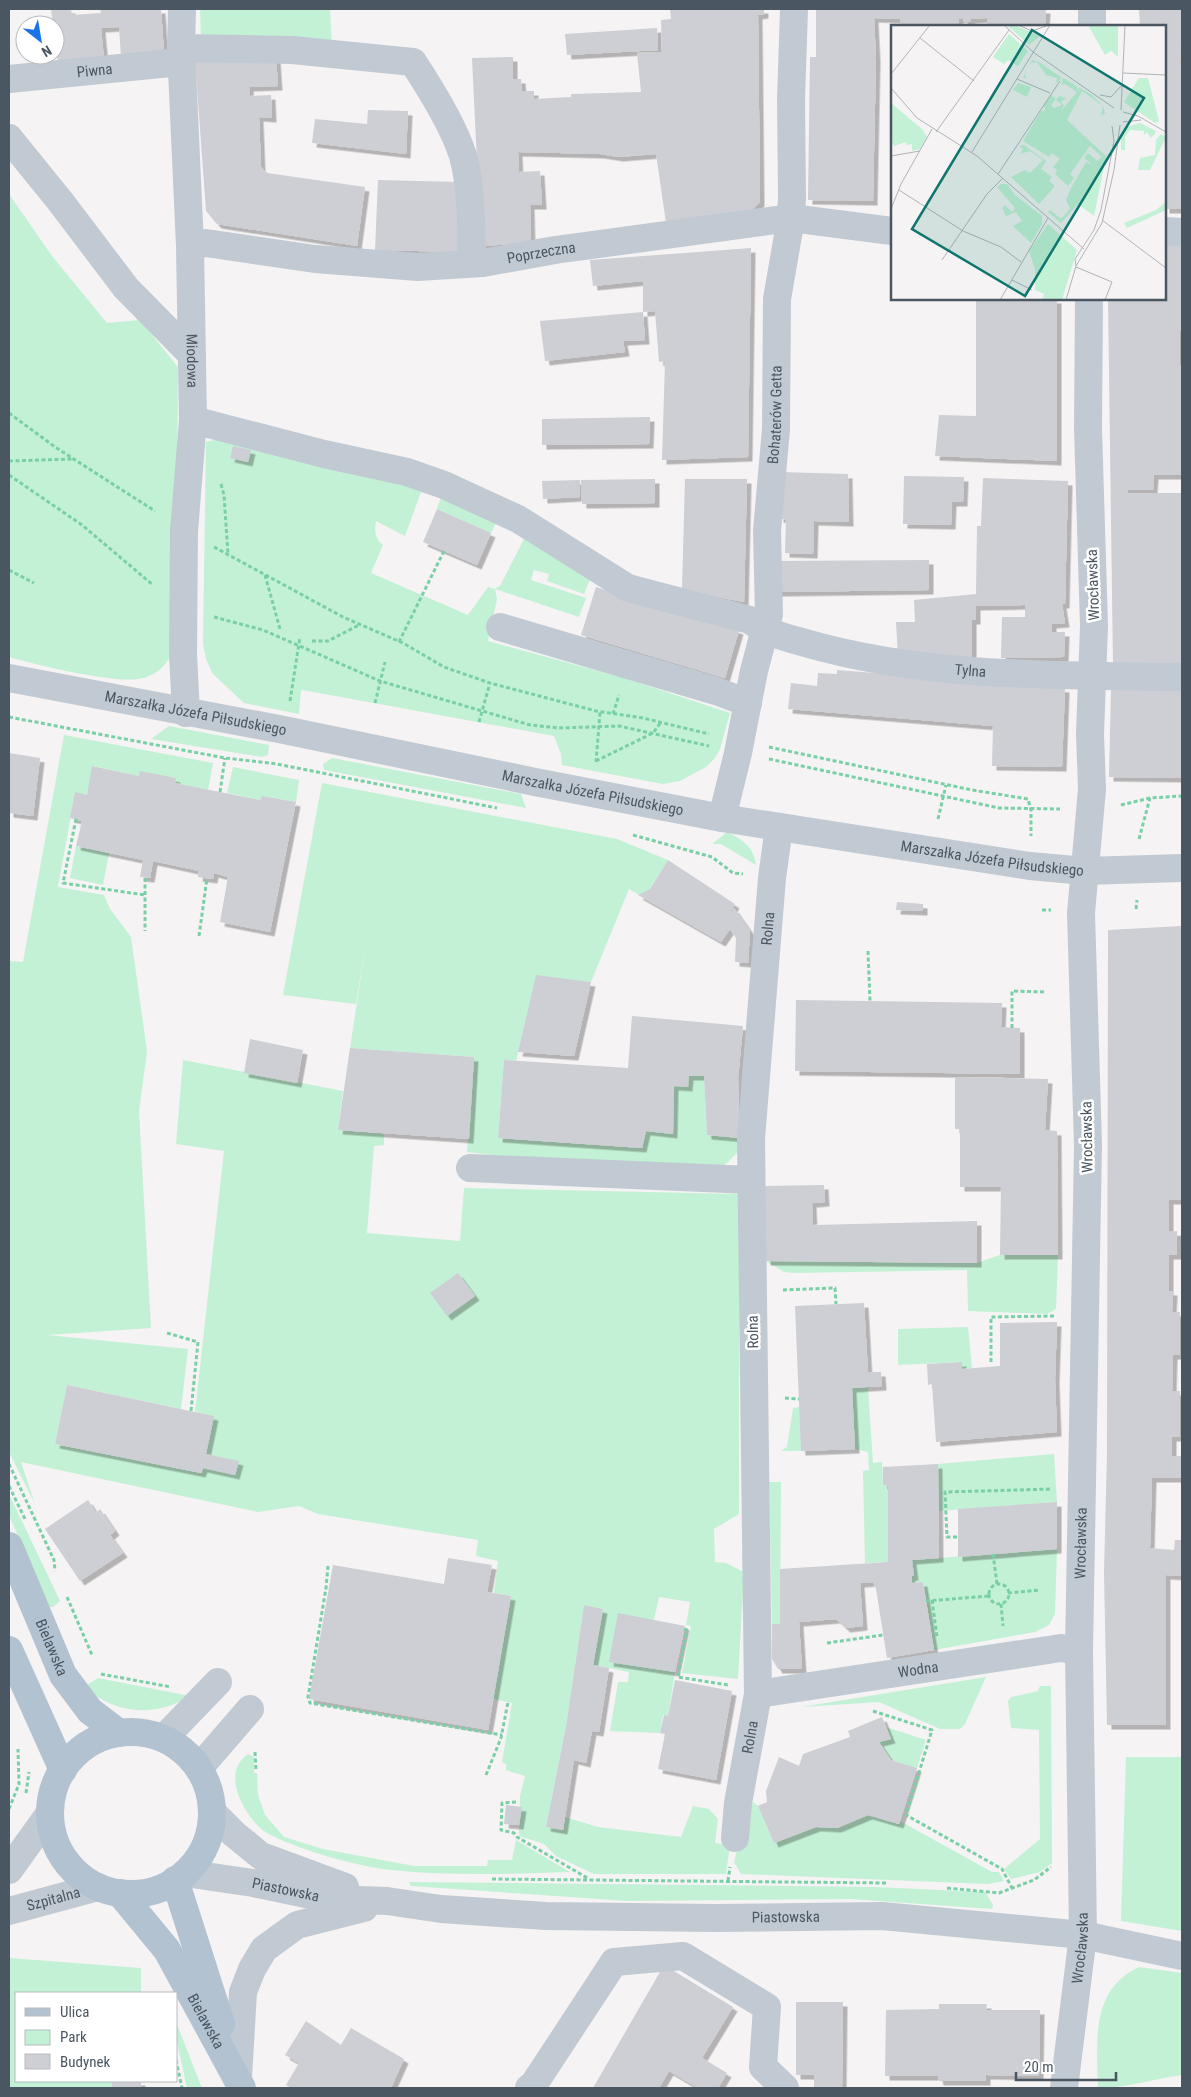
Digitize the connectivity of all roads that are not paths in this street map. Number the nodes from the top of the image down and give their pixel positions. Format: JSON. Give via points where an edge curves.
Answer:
{"nodes":[{"id":1,"x":182,"y":9,"type":"edge"},
{"id":2,"x":794,"y":9,"type":"edge"},
{"id":3,"x":1092,"y":9,"type":"edge"},
{"id":4,"x":1092,"y":25,"type":"edge"},
{"id":5,"x":181,"y":55,"type":"junction"},
{"id":6,"x":9,"y":79,"type":"edge"},
{"id":7,"x":9,"y":138,"type":"edge"},
{"id":8,"x":791,"y":218,"type":"junction"},
{"id":9,"x":891,"y":231,"type":"edge"},
{"id":10,"x":1166,"y":231,"type":"edge"},
{"id":11,"x":1182,"y":232,"type":"edge"},
{"id":12,"x":190,"y":246,"type":"junction"},
{"id":13,"x":472,"y":263,"type":"junction"},
{"id":14,"x":1089,"y":300,"type":"edge"},
{"id":15,"x":192,"y":355,"type":"junction"},
{"id":16,"x":193,"y":420,"type":"junction"},
{"id":17,"x":500,"y":627,"type":"dead end"},
{"id":18,"x":764,"y":631,"type":"junction"},
{"id":19,"x":1093,"y":675,"type":"junction"},
{"id":20,"x":1182,"y":677,"type":"edge"},
{"id":21,"x":9,"y":678,"type":"edge"},
{"id":22,"x":748,"y":704,"type":"junction"},
{"id":23,"x":186,"y":713,"type":"junction"},
{"id":24,"x":722,"y":818,"type":"junction"},
{"id":25,"x":778,"y":826,"type":"junction"},
{"id":26,"x":1182,"y":868,"type":"edge"},
{"id":27,"x":1085,"y":871,"type":"junction"},
{"id":28,"x":470,"y":1168,"type":"dead end"},
{"id":29,"x":752,"y":1180,"type":"junction"},
{"id":30,"x":9,"y":1546,"type":"edge"},
{"id":31,"x":9,"y":1650,"type":"edge"},
{"id":32,"x":1079,"y":1651,"type":"junction"},
{"id":33,"x":218,"y":1682,"type":"dead end"},
{"id":34,"x":758,"y":1694,"type":"junction"},
{"id":35,"x":250,"y":1709,"type":"dead end"},
{"id":36,"x":119,"y":1733,"type":"junction"},
{"id":37,"x":164,"y":1738,"type":"junction"},
{"id":38,"x":199,"y":1768,"type":"junction"},
{"id":39,"x":63,"y":1770,"type":"junction"},
{"id":40,"x":212,"y":1812,"type":"junction"},
{"id":41,"x":50,"y":1813,"type":"junction"},
{"id":42,"x":735,"y":1838,"type":"dead end"},
{"id":43,"x":9,"y":1870,"type":"edge"},
{"id":44,"x":180,"y":1877,"type":"junction"},
{"id":45,"x":109,"y":1890,"type":"junction"},
{"id":46,"x":387,"y":1901,"type":"junction"},
{"id":47,"x":9,"y":1911,"type":"edge"},
{"id":48,"x":1083,"y":1934,"type":"junction"},
{"id":49,"x":1182,"y":1956,"type":"edge"},
{"id":50,"x":240,"y":2083,"type":"edge"},
{"id":51,"x":529,"y":2088,"type":"edge"},
{"id":52,"x":785,"y":2088,"type":"edge"},
{"id":53,"x":1064,"y":2088,"type":"edge"}],
"edges":[{"from":1,"to":5,"type":"street","name":"Miodowa"},
{"from":2,"to":8,"type":"street","name":"Bohaterów Getta"},
{"from":3,"to":4,"type":"street"},
{"from":5,"to":6,"type":"street","name":"Piwna"},
{"from":5,"to":12,"type":"street","name":"Miodowa"},
{"from":5,"to":13,"type":"street","name":"Piwna","via":[[292,50],[412,62],[436,99],[463,156],[471,220]]},
{"from":7,"to":15,"type":"street","via":[[126,288]]},
{"from":8,"to":9,"type":"street","name":"Poprzeczna"},
{"from":8,"to":13,"type":"street","name":"Poprzeczna"},
{"from":8,"to":18,"type":"street","name":"Bohaterów Getta","via":[[777,299],[776,428],[767,531],[769,614]]},
{"from":10,"to":11,"type":"street"},
{"from":12,"to":13,"type":"street","name":"Poprzeczna","via":[[206,243],[315,259],[418,267]]},
{"from":12,"to":15,"type":"street","name":"Miodowa"},
{"from":14,"to":19,"type":"street","name":"Wrocławska"},
{"from":15,"to":16,"type":"street","name":"Miodowa"},
{"from":16,"to":18,"type":"street","name":"Tylna","via":[[407,472],[444,485],[518,519],[628,588],[750,620]]},
{"from":16,"to":23,"type":"street","name":"Miodowa","via":[[184,531]]},
{"from":17,"to":22,"type":"street","via":[[716,691]]},
{"from":18,"to":19,"type":"street","name":"Tylna","via":[[840,653],[897,662],[1008,674]]},
{"from":18,"to":22,"type":"street","name":"Bohaterów Getta"},
{"from":19,"to":20,"type":"street","name":"Tylna"},
{"from":19,"to":27,"type":"street","name":"Wrocławska","via":[[1091,809]]},
{"from":21,"to":23,"type":"street","name":"Marszałka Józefa Piłsudskiego"},
{"from":22,"to":24,"type":"street","name":"Bohaterów Getta"},
{"from":23,"to":24,"type":"street","name":"Marszałka Józefa Piłsudskiego"},
{"from":24,"to":25,"type":"street","name":"Marszałka Józefa Piłsudskiego"},
{"from":25,"to":27,"type":"street","name":"Marszałka Józefa Piłsudskiego","via":[[1030,866]]},
{"from":25,"to":29,"type":"street","name":"Rolna","via":[[751,1139]]},
{"from":26,"to":27,"type":"street","name":"Marszałka Józefa Piłsudskiego"},
{"from":27,"to":32,"type":"street","name":"Wrocławska","via":[[1081,913],[1088,1145]]},
{"from":28,"to":29,"type":"street"},
{"from":29,"to":34,"type":"street","name":"Rolna"},
{"from":30,"to":36,"type":"main road","name":"Bielawska","via":[[62,1674],[90,1711]]},
{"from":31,"to":39,"type":"main road"},
{"from":32,"to":34,"type":"street","name":"Wodna","via":[[1061,1648]]},
{"from":32,"to":48,"type":"street","name":"Wrocławska"},
{"from":33,"to":37,"type":"street"},
{"from":34,"to":42,"type":"street","name":"Rolna","via":[[738,1803]]},
{"from":35,"to":38,"type":"street"},
{"from":36,"to":37,"type":"main road","via":[[142,1732]]},
{"from":36,"to":39,"type":"main road","via":[[97,1739],[78,1752]]},
{"from":37,"to":38,"type":"main road","via":[[184,1750]]},
{"from":38,"to":40,"type":"main road","via":[[209,1789]]},
{"from":39,"to":41,"type":"main road","via":[[53,1791]]},
{"from":40,"to":44,"type":"main road","via":[[209,1835],[200,1856]]},
{"from":40,"to":46,"type":"street","name":"Piastowska","via":[[261,1856]]},
{"from":41,"to":43,"type":"street"},
{"from":41,"to":45,"type":"main road","via":[[54,1836],[63,1857],[78,1874]]},
{"from":44,"to":45,"type":"main road","via":[[166,1886],[144,1893]]},
{"from":44,"to":46,"type":"street","name":"Piastowska","via":[[253,1883],[330,1898]]},
{"from":44,"to":50,"type":"main road","name":"Bielawska"},
{"from":45,"to":47,"type":"street","name":"Szpitalna"},
{"from":45,"to":50,"type":"main road","name":"Bielawska","via":[[167,1950]]},
{"from":46,"to":48,"type":"street","name":"Piastowska","via":[[441,1909],[546,1916],[882,1916]]},
{"from":46,"to":50,"type":"street","via":[[297,1925],[264,1949],[243,1992]]},
{"from":48,"to":49,"type":"street","name":"Piastowska"},
{"from":48,"to":53,"type":"street","name":"Wrocławska"},
{"from":51,"to":52,"type":"street","via":[[614,1962],[683,1956],[767,2008],[763,2067]]}]}
